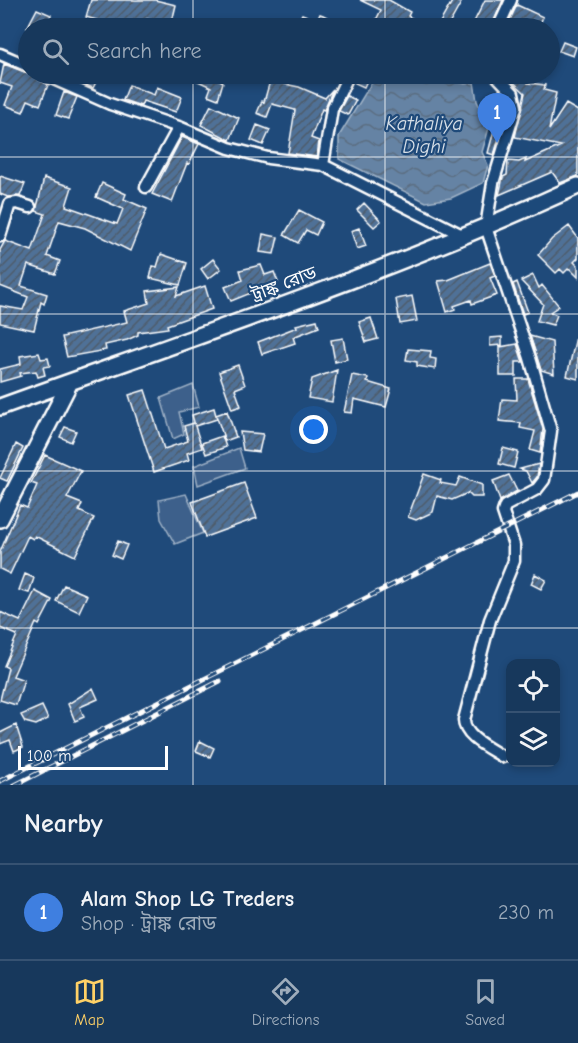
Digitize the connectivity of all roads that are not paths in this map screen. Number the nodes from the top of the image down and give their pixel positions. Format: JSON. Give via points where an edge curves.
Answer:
{"nodes":[{"id":1,"x":511,"y":0,"type":"edge"},
{"id":2,"x":503,"y":18,"type":"edge"},
{"id":3,"x":0,"y":54,"type":"edge"},
{"id":4,"x":18,"y":62,"type":"edge"},
{"id":5,"x":65,"y":84,"type":"edge"},
{"id":6,"x":344,"y":84,"type":"edge"},
{"id":7,"x":504,"y":84,"type":"edge"},
{"id":8,"x":179,"y":127,"type":"junction"},
{"id":9,"x":323,"y":165,"type":"junction"},
{"id":10,"x":578,"y":186,"type":"edge"},
{"id":11,"x":146,"y":187,"type":"dead end"},
{"id":12,"x":30,"y":207,"type":"dead end"},
{"id":13,"x":486,"y":227,"type":"junction"},
{"id":14,"x":0,"y":236,"type":"edge"},
{"id":15,"x":464,"y":236,"type":"junction"},
{"id":16,"x":70,"y":382,"type":"junction"},
{"id":17,"x":0,"y":407,"type":"edge"},
{"id":18,"x":0,"y":519,"type":"edge"},
{"id":19,"x":502,"y":757,"type":"dead end"}],
"edges":[{"from":1,"to":2,"type":"street"},
{"from":3,"to":4,"type":"street"},
{"from":5,"to":8,"type":"street"},
{"from":6,"to":9,"type":"street","via":[[333,109]]},
{"from":7,"to":13,"type":"street","via":[[513,93],[516,107],[493,183]]},
{"from":8,"to":9,"type":"street","via":[[229,148]]},
{"from":8,"to":11,"type":"street"},
{"from":9,"to":15,"type":"street"},
{"from":10,"to":13,"type":"main road","name":"ট্রাঙ্ক রোড"},
{"from":12,"to":14,"type":"street","via":[[10,204]]},
{"from":13,"to":15,"type":"main road","name":"ট্রাঙ্ক রোড"},
{"from":13,"to":19,"type":"street","via":[[537,377],[551,431],[544,480],[537,489],[505,506],[503,512],[514,545],[514,561],[490,620],[464,720],[470,734]]},
{"from":15,"to":16,"type":"main road","name":"ট্রাঙ্ক রোড","via":[[202,337]]},
{"from":16,"to":17,"type":"main road","name":"ট্রাঙ্ক রোড"},
{"from":16,"to":18,"type":"main road"}]}
